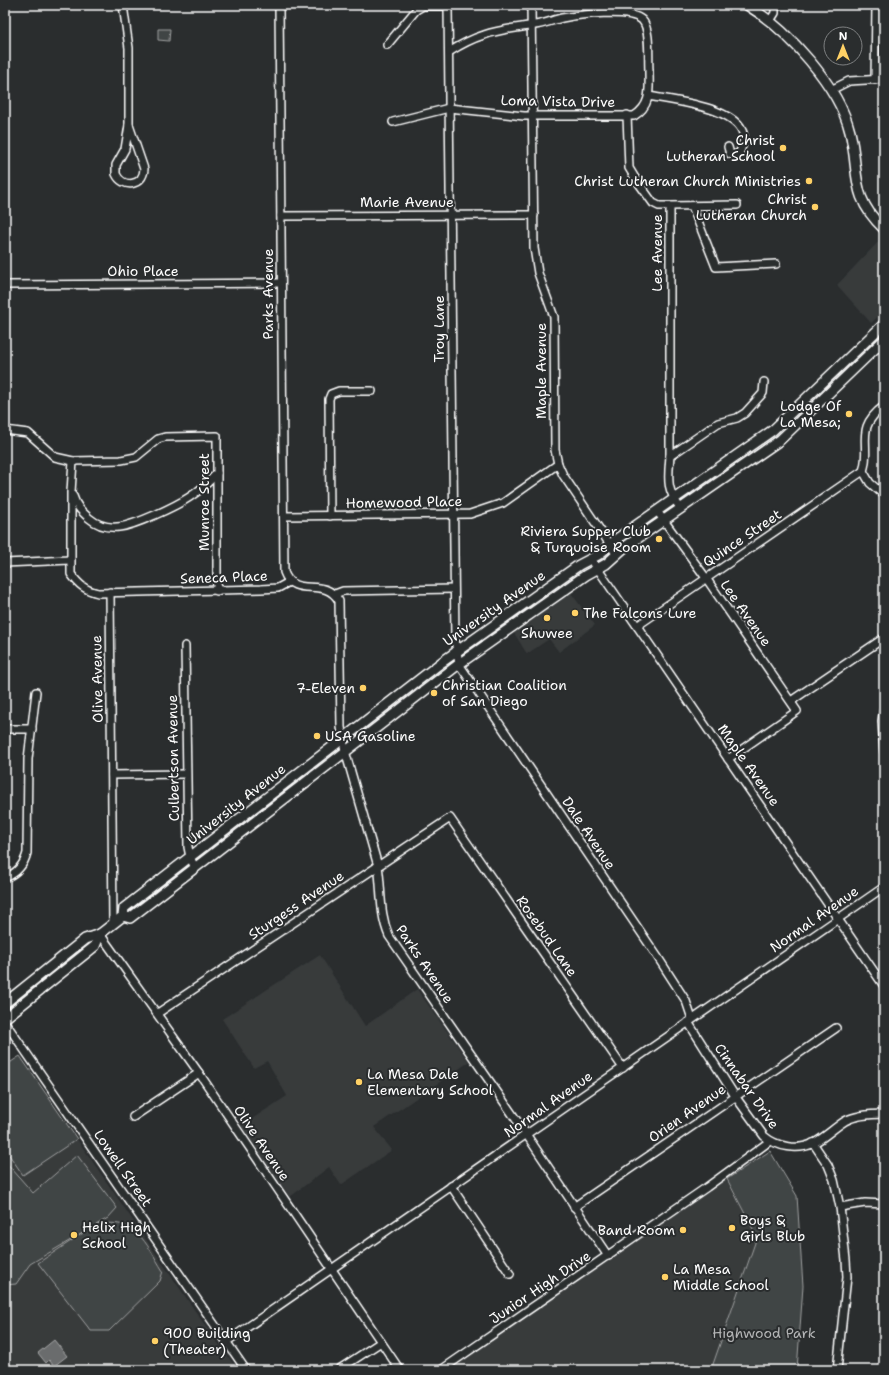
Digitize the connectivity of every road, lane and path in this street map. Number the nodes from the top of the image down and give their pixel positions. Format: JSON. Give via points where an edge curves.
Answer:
{"nodes":[{"id":1,"x":123,"y":5,"type":"edge"},
{"id":2,"x":279,"y":5,"type":"edge"},
{"id":3,"x":531,"y":5,"type":"edge"},
{"id":4,"x":627,"y":5,"type":"edge"},
{"id":5,"x":747,"y":5,"type":"edge"},
{"id":6,"x":775,"y":5,"type":"edge"},
{"id":7,"x":876,"y":5,"type":"edge"},
{"id":8,"x":628,"y":14,"type":"junction"},
{"id":9,"x":770,"y":21,"type":"junction"},
{"id":10,"x":531,"y":26,"type":"junction"},
{"id":11,"x":387,"y":45,"type":"dead end"},
{"id":12,"x":449,"y":52,"type":"junction"},
{"id":13,"x":884,"y":79,"type":"edge"},
{"id":14,"x":875,"y":80,"type":"junction"},
{"id":15,"x":832,"y":90,"type":"junction"},
{"id":16,"x":649,"y":96,"type":"junction"},
{"id":17,"x":449,"y":108,"type":"junction"},
{"id":18,"x":627,"y":115,"type":"junction"},
{"id":19,"x":533,"y":116,"type":"junction"},
{"id":20,"x":394,"y":122,"type":"dead end"},
{"id":21,"x":129,"y":125,"type":"junction"},
{"id":22,"x":728,"y":148,"type":"dead end"},
{"id":23,"x":737,"y":205,"type":"dead end"},
{"id":24,"x":670,"y":206,"type":"junction"},
{"id":25,"x":692,"y":206,"type":"junction"},
{"id":26,"x":450,"y":214,"type":"junction"},
{"id":27,"x":281,"y":216,"type":"junction"},
{"id":28,"x":534,"y":216,"type":"junction"},
{"id":29,"x":884,"y":229,"type":"edge"},
{"id":30,"x":776,"y":264,"type":"dead end"},
{"id":31,"x":281,"y":283,"type":"junction"},
{"id":32,"x":5,"y":285,"type":"edge"},
{"id":33,"x":884,"y":324,"type":"edge"},
{"id":34,"x":884,"y":340,"type":"edge"},
{"id":35,"x":764,"y":382,"type":"dead end"},
{"id":36,"x":372,"y":391,"type":"dead end"},
{"id":37,"x":884,"y":406,"type":"edge"},
{"id":38,"x":5,"y":430,"type":"edge"},
{"id":39,"x":670,"y":456,"type":"junction"},
{"id":40,"x":73,"y":461,"type":"junction"},
{"id":41,"x":558,"y":464,"type":"junction"},
{"id":42,"x":863,"y":471,"type":"junction"},
{"id":43,"x":217,"y":473,"type":"junction"},
{"id":44,"x":71,"y":492,"type":"junction"},
{"id":45,"x":884,"y":496,"type":"edge"},
{"id":46,"x":674,"y":499,"type":"junction"},
{"id":47,"x":681,"y":509,"type":"junction"},
{"id":48,"x":657,"y":511,"type":"junction"},
{"id":49,"x":284,"y":516,"type":"junction"},
{"id":50,"x":330,"y":516,"type":"junction"},
{"id":51,"x":453,"y":516,"type":"junction"},
{"id":52,"x":664,"y":521,"type":"junction"},
{"id":53,"x":610,"y":545,"type":"junction"},
{"id":54,"x":617,"y":555,"type":"junction"},
{"id":55,"x":591,"y":559,"type":"junction"},
{"id":56,"x":70,"y":560,"type":"junction"},
{"id":57,"x":5,"y":563,"type":"edge"},
{"id":58,"x":598,"y":569,"type":"junction"},
{"id":59,"x":706,"y":578,"type":"junction"},
{"id":60,"x":289,"y":582,"type":"junction"},
{"id":61,"x":454,"y":589,"type":"junction"},
{"id":62,"x":217,"y":591,"type":"junction"},
{"id":63,"x":110,"y":592,"type":"junction"},
{"id":64,"x":335,"y":594,"type":"junction"},
{"id":65,"x":637,"y":626,"type":"junction"},
{"id":66,"x":884,"y":638,"type":"edge"},
{"id":67,"x":185,"y":646,"type":"dead end"},
{"id":68,"x":456,"y":651,"type":"junction"},
{"id":69,"x":459,"y":664,"type":"junction"},
{"id":70,"x":36,"y":692,"type":"dead end"},
{"id":71,"x":792,"y":702,"type":"junction"},
{"id":72,"x":884,"y":708,"type":"edge"},
{"id":73,"x":5,"y":729,"type":"edge"},
{"id":74,"x":32,"y":729,"type":"junction"},
{"id":75,"x":343,"y":737,"type":"junction"},
{"id":76,"x":345,"y":751,"type":"junction"},
{"id":77,"x":884,"y":751,"type":"edge"},
{"id":78,"x":728,"y":759,"type":"junction"},
{"id":79,"x":186,"y":774,"type":"junction"},
{"id":80,"x":112,"y":775,"type":"junction"},
{"id":81,"x":450,"y":818,"type":"joint"},
{"id":82,"x":190,"y":857,"type":"junction"},
{"id":83,"x":378,"y":866,"type":"junction"},
{"id":84,"x":195,"y":868,"type":"junction"},
{"id":85,"x":5,"y":878,"type":"edge"},
{"id":86,"x":884,"y":887,"type":"edge"},
{"id":87,"x":123,"y":916,"type":"junction"},
{"id":88,"x":838,"y":918,"type":"junction"},
{"id":89,"x":113,"y":924,"type":"junction"},
{"id":90,"x":100,"y":934,"type":"junction"},
{"id":91,"x":884,"y":986,"type":"edge"},
{"id":92,"x":5,"y":1002,"type":"edge"},
{"id":93,"x":158,"y":1013,"type":"junction"},
{"id":94,"x":5,"y":1018,"type":"edge"},
{"id":95,"x":690,"y":1021,"type":"junction"},
{"id":96,"x":5,"y":1022,"type":"edge"},
{"id":97,"x":836,"y":1028,"type":"dead end"},
{"id":98,"x":623,"y":1068,"type":"junction"},
{"id":99,"x":199,"y":1073,"type":"junction"},
{"id":100,"x":735,"y":1096,"type":"junction"},
{"id":101,"x":884,"y":1114,"type":"edge"},
{"id":102,"x":133,"y":1118,"type":"dead end"},
{"id":103,"x":527,"y":1135,"type":"junction"},
{"id":104,"x":770,"y":1141,"type":"junction"},
{"id":105,"x":813,"y":1143,"type":"junction"},
{"id":106,"x":452,"y":1186,"type":"junction"},
{"id":107,"x":884,"y":1204,"type":"edge"},
{"id":108,"x":574,"y":1207,"type":"junction"},
{"id":109,"x":840,"y":1207,"type":"junction"},
{"id":110,"x":608,"y":1256,"type":"junction"},
{"id":111,"x":332,"y":1269,"type":"junction"},
{"id":112,"x":510,"y":1274,"type":"dead end"},
{"id":113,"x":226,"y":1342,"type":"junction"},
{"id":114,"x":381,"y":1342,"type":"junction"},
{"id":115,"x":246,"y":1370,"type":"edge"},
{"id":116,"x":338,"y":1370,"type":"edge"},
{"id":117,"x":400,"y":1370,"type":"edge"},
{"id":118,"x":441,"y":1370,"type":"edge"},
{"id":119,"x":837,"y":1370,"type":"edge"}],
"edges":[{"from":1,"to":21,"type":"street","via":[[129,48]]},
{"from":2,"to":27,"type":"street","name":"Parks Avenue"},
{"from":3,"to":10,"type":"street","name":"Maple Avenue"},
{"from":4,"to":8,"type":"street"},
{"from":5,"to":9,"type":"main road"},
{"from":6,"to":9,"type":"street","via":[[775,12]]},
{"from":7,"to":14,"type":"street"},
{"from":8,"to":10,"type":"street","via":[[562,18]]},
{"from":8,"to":16,"type":"street","via":[[643,20],[648,32]]},
{"from":9,"to":15,"type":"main road","via":[[794,44]]},
{"from":10,"to":12,"type":"street","via":[[485,34],[464,42]]},
{"from":10,"to":19,"type":"street","name":"Maple Avenue"},
{"from":11,"to":12,"type":"street","name":"Troy Lane","via":[[422,6],[448,6]]},
{"from":12,"to":17,"type":"street","name":"Troy Lane"},
{"from":13,"to":14,"type":"street"},
{"from":14,"to":15,"type":"street","via":[[849,81]]},
{"from":15,"to":29,"type":"main road","via":[[850,132],[860,194],[872,216]]},
{"from":16,"to":18,"type":"street","via":[[641,112],[634,116]]},
{"from":16,"to":22,"type":"street","via":[[712,109],[732,120],[739,126],[744,141],[739,155],[730,154]]},
{"from":17,"to":19,"type":"street","name":"Loma Vista Drive"},
{"from":17,"to":20,"type":"street","name":"Loma Vista Drive"},
{"from":17,"to":26,"type":"street","name":"Troy Lane"},
{"from":18,"to":19,"type":"street","name":"Loma Vista Drive"},
{"from":18,"to":24,"type":"street","name":"Lee Avenue","via":[[629,168],[653,203]]},
{"from":19,"to":28,"type":"street","name":"Maple Avenue"},
{"from":21,"to":21,"type":"street","via":[[125,149],[116,165],[116,174],[122,182],[129,184],[136,183],[144,169]]},
{"from":23,"to":25,"type":"street"},
{"from":24,"to":25,"type":"street"},
{"from":24,"to":39,"type":"street","name":"Lee Avenue"},
{"from":25,"to":30,"type":"street","via":[[716,268]]},
{"from":26,"to":27,"type":"street","name":"Marie Avenue"},
{"from":26,"to":28,"type":"street","name":"Marie Avenue"},
{"from":26,"to":51,"type":"street","name":"Troy Lane"},
{"from":27,"to":31,"type":"street","name":"Parks Avenue"},
{"from":28,"to":41,"type":"street","name":"Maple Avenue","via":[[535,259],[554,317],[554,438]]},
{"from":31,"to":32,"type":"street","name":"Ohio Place"},
{"from":31,"to":49,"type":"street","name":"Parks Avenue"},
{"from":33,"to":46,"type":"main road","name":"University Avenue","via":[[773,430]]},
{"from":34,"to":47,"type":"main road","name":"University Avenue","via":[[780,440]]},
{"from":35,"to":39,"type":"street","via":[[763,393],[745,412],[737,418],[718,423]]},
{"from":36,"to":50,"type":"street","via":[[339,391],[331,394],[329,399]]},
{"from":37,"to":42,"type":"street","via":[[874,415],[867,428],[864,441],[866,463]]},
{"from":38,"to":40,"type":"street","via":[[28,433],[55,457]]},
{"from":39,"to":46,"type":"street","name":"Lee Avenue","via":[[668,486]]},
{"from":40,"to":43,"type":"street","name":"Munroe Street","via":[[121,460],[136,457],[164,437],[217,436]]},
{"from":40,"to":44,"type":"street"},
{"from":41,"to":51,"type":"street","name":"Homewood Place","via":[[499,505],[470,514]]},
{"from":41,"to":53,"type":"street","name":"Maple Avenue"},
{"from":42,"to":45,"type":"street","via":[[870,483]]},
{"from":42,"to":59,"type":"street","name":"Quince Street"},
{"from":43,"to":44,"type":"street","via":[[190,498],[137,523],[117,527],[103,526],[92,520],[80,510]]},
{"from":43,"to":62,"type":"street","name":"Munroe Street"},
{"from":44,"to":56,"type":"street"},
{"from":46,"to":47,"type":"street","name":"Lee Avenue"},
{"from":46,"to":48,"type":"main road","name":"University Avenue"},
{"from":47,"to":52,"type":"main road","name":"University Avenue"},
{"from":48,"to":52,"type":"street","name":"Lee Avenue"},
{"from":48,"to":53,"type":"main road","name":"University Avenue"},
{"from":49,"to":50,"type":"street","name":"Homewood Place"},
{"from":49,"to":60,"type":"street","name":"Parks Avenue","via":[[284,572]]},
{"from":50,"to":51,"type":"street","name":"Homewood Place"},
{"from":51,"to":61,"type":"street","name":"Troy Lane"},
{"from":52,"to":54,"type":"main road","name":"University Avenue"},
{"from":52,"to":59,"type":"street","name":"Lee Avenue"},
{"from":53,"to":54,"type":"street","name":"Maple Avenue"},
{"from":53,"to":55,"type":"main road","name":"University Avenue"},
{"from":54,"to":58,"type":"main road","name":"University Avenue"},
{"from":55,"to":58,"type":"street","name":"Maple Avenue"},
{"from":55,"to":68,"type":"main road","name":"University Avenue"},
{"from":56,"to":57,"type":"street"},
{"from":56,"to":63,"type":"street","via":[[71,574],[78,584],[87,590]]},
{"from":58,"to":65,"type":"street","name":"Maple Avenue"},
{"from":58,"to":69,"type":"main road","name":"University Avenue"},
{"from":59,"to":65,"type":"street","name":"Quince Street"},
{"from":59,"to":71,"type":"street","name":"Lee Avenue"},
{"from":60,"to":62,"type":"street","name":"Seneca Place","via":[[278,588]]},
{"from":60,"to":64,"type":"street","name":"Seneca Place","via":[[296,587],[326,589]]},
{"from":61,"to":64,"type":"street","name":"Seneca Place","via":[[343,591]]},
{"from":61,"to":68,"type":"street","name":"Troy Lane"},
{"from":62,"to":63,"type":"street","name":"Seneca Place"},
{"from":63,"to":80,"type":"street","name":"Olive Avenue"},
{"from":64,"to":75,"type":"street","name":"Parks Avenue","via":[[339,601],[340,715]]},
{"from":65,"to":78,"type":"street","name":"Maple Avenue"},
{"from":66,"to":71,"type":"street"},
{"from":67,"to":79,"type":"street","name":"Culbertson Avenue"},
{"from":68,"to":69,"type":"street","name":"Troy Lane"},
{"from":68,"to":75,"type":"main road","name":"University Avenue"},
{"from":69,"to":76,"type":"main road","name":"University Avenue"},
{"from":69,"to":95,"type":"street","name":"Dale Avenue","via":[[657,956],[686,1001]]},
{"from":70,"to":74,"type":"street"},
{"from":71,"to":78,"type":"street","via":[[797,711]]},
{"from":72,"to":77,"type":"street"},
{"from":73,"to":74,"type":"street"},
{"from":74,"to":85,"type":"street","via":[[28,759],[27,853],[18,870]]},
{"from":75,"to":76,"type":"street","name":"Parks Avenue"},
{"from":75,"to":82,"type":"main road","name":"University Avenue"},
{"from":76,"to":83,"type":"street","name":"Parks Avenue"},
{"from":76,"to":84,"type":"main road","name":"University Avenue"},
{"from":78,"to":88,"type":"street","name":"Maple Avenue"},
{"from":79,"to":80,"type":"street"},
{"from":79,"to":82,"type":"street","name":"Culbertson Avenue"},
{"from":80,"to":89,"type":"street","name":"Olive Avenue"},
{"from":81,"to":83,"type":"street","name":"Sturgess Avenue"},
{"from":81,"to":98,"type":"street","name":"Rosebud Lane"},
{"from":82,"to":84,"type":"street","name":"Culbertson Avenue"},
{"from":82,"to":87,"type":"main road","name":"University Avenue","via":[[124,908]]},
{"from":83,"to":93,"type":"street","name":"Sturgess Avenue"},
{"from":83,"to":103,"type":"street","name":"Parks Avenue","via":[[381,911],[389,936]]},
{"from":84,"to":87,"type":"main road","name":"University Avenue","via":[[130,918]]},
{"from":86,"to":88,"type":"street","name":"Normal Avenue"},
{"from":87,"to":89,"type":"main road","name":"University Avenue"},
{"from":88,"to":91,"type":"street","name":"Maple Avenue"},
{"from":88,"to":95,"type":"street","name":"Normal Avenue"},
{"from":89,"to":90,"type":"main road","name":"University Avenue"},
{"from":90,"to":92,"type":"main road","name":"University Avenue","via":[[85,939]]},
{"from":90,"to":93,"type":"street","name":"Olive Avenue"},
{"from":90,"to":94,"type":"main road","name":"University Avenue","via":[[95,946]]},
{"from":93,"to":99,"type":"street","name":"Olive Avenue"},
{"from":95,"to":98,"type":"street","name":"Normal Avenue"},
{"from":95,"to":100,"type":"street","name":"Cinnabar Drive"},
{"from":96,"to":113,"type":"street","name":"Lowell Street"},
{"from":97,"to":100,"type":"street","name":"Orien Avenue"},
{"from":98,"to":103,"type":"street","name":"Normal Avenue"},
{"from":99,"to":102,"type":"street"},
{"from":99,"to":111,"type":"street","name":"Olive Avenue"},
{"from":100,"to":104,"type":"street","name":"Cinnabar Drive"},
{"from":100,"to":108,"type":"street","name":"Orien Avenue"},
{"from":101,"to":105,"type":"street","name":"Cinnabar Drive","via":[[869,1114],[849,1120]]},
{"from":103,"to":106,"type":"street","name":"Normal Avenue"},
{"from":103,"to":108,"type":"street","name":"Parks Avenue"},
{"from":104,"to":105,"type":"street","name":"Cinnabar Drive","via":[[791,1147]]},
{"from":104,"to":110,"type":"street","name":"Junior High Drive"},
{"from":105,"to":109,"type":"street","via":[[828,1165]]},
{"from":106,"to":111,"type":"street","name":"Normal Avenue"},
{"from":106,"to":112,"type":"street"},
{"from":107,"to":109,"type":"street","via":[[865,1203]]},
{"from":108,"to":110,"type":"street","name":"Parks Avenue"},
{"from":109,"to":119,"type":"street","via":[[847,1277]]},
{"from":110,"to":118,"type":"street","name":"Junior High Drive"},
{"from":111,"to":113,"type":"street","name":"Normal Avenue"},
{"from":111,"to":114,"type":"street","name":"Olive Avenue"},
{"from":113,"to":115,"type":"street","name":"Lowell Street"},
{"from":114,"to":116,"type":"street"},
{"from":114,"to":117,"type":"street","name":"Olive Avenue"}]}
